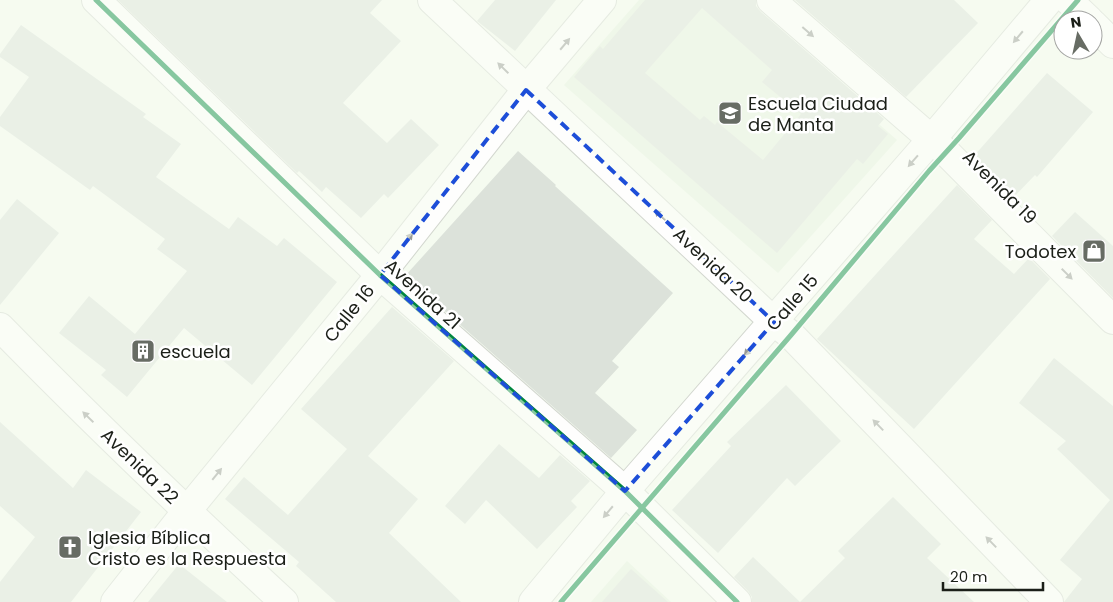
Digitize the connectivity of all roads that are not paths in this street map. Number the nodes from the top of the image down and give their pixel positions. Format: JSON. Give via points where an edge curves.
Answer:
{"nodes":[{"id":1,"x":96,"y":0,"type":"edge"},
{"id":2,"x":432,"y":0,"type":"edge"},
{"id":3,"x":602,"y":0,"type":"edge"},
{"id":4,"x":771,"y":0,"type":"edge"},
{"id":5,"x":1049,"y":0,"type":"edge"},
{"id":6,"x":1068,"y":0,"type":"edge"},
{"id":7,"x":1078,"y":10,"type":"edge"},
{"id":8,"x":1103,"y":34,"type":"edge"},
{"id":9,"x":1113,"y":44,"type":"edge"},
{"id":10,"x":526,"y":90,"type":"junction"},
{"id":11,"x":932,"y":140,"type":"junction"},
{"id":12,"x":380,"y":275,"type":"junction"},
{"id":13,"x":1113,"y":320,"type":"edge"},
{"id":14,"x":774,"y":322,"type":"junction"},
{"id":15,"x":0,"y":327,"type":"edge"},
{"id":16,"x":625,"y":491,"type":"junction"},
{"id":17,"x":186,"y":512,"type":"junction"},
{"id":18,"x":115,"y":602,"type":"edge"},
{"id":19,"x":284,"y":602,"type":"edge"},
{"id":20,"x":533,"y":602,"type":"edge"},
{"id":21,"x":737,"y":602,"type":"edge"},
{"id":22,"x":1049,"y":602,"type":"edge"}],
"edges":[{"from":1,"to":12,"type":"street","name":"Avenida 21"},
{"from":10,"to":2,"type":"street","name":"Avenida 20","one_way":true},
{"from":10,"to":3,"type":"street","name":"Calle 16","one_way":true},
{"from":4,"to":11,"type":"street","name":"Avenida 19","one_way":true},
{"from":5,"to":11,"type":"street","name":"Calle 15","one_way":true},
{"from":6,"to":7,"type":"street"},
{"from":8,"to":9,"type":"street"},
{"from":12,"to":10,"type":"street","name":"Calle 16","one_way":true},
{"from":14,"to":10,"type":"street","name":"Avenida 20","one_way":true},
{"from":11,"to":13,"type":"street","name":"Avenida 19","one_way":true},
{"from":11,"to":14,"type":"street","name":"Calle 15","one_way":true},
{"from":12,"to":16,"type":"street","name":"Avenida 21"},
{"from":17,"to":12,"type":"street","name":"Calle 16","one_way":true},
{"from":14,"to":16,"type":"street","name":"Calle 15","one_way":true},
{"from":22,"to":14,"type":"street","name":"Avenida 20","one_way":true,"via":[[791,335]]},
{"from":17,"to":15,"type":"street","name":"Avenida 22","one_way":true},
{"from":16,"to":20,"type":"street","name":"Calle 15","one_way":true},
{"from":16,"to":21,"type":"street","name":"Avenida 21"},
{"from":17,"to":18,"type":"street","name":"Calle 16"},
{"from":17,"to":19,"type":"street","name":"Avenida 22"}]}
